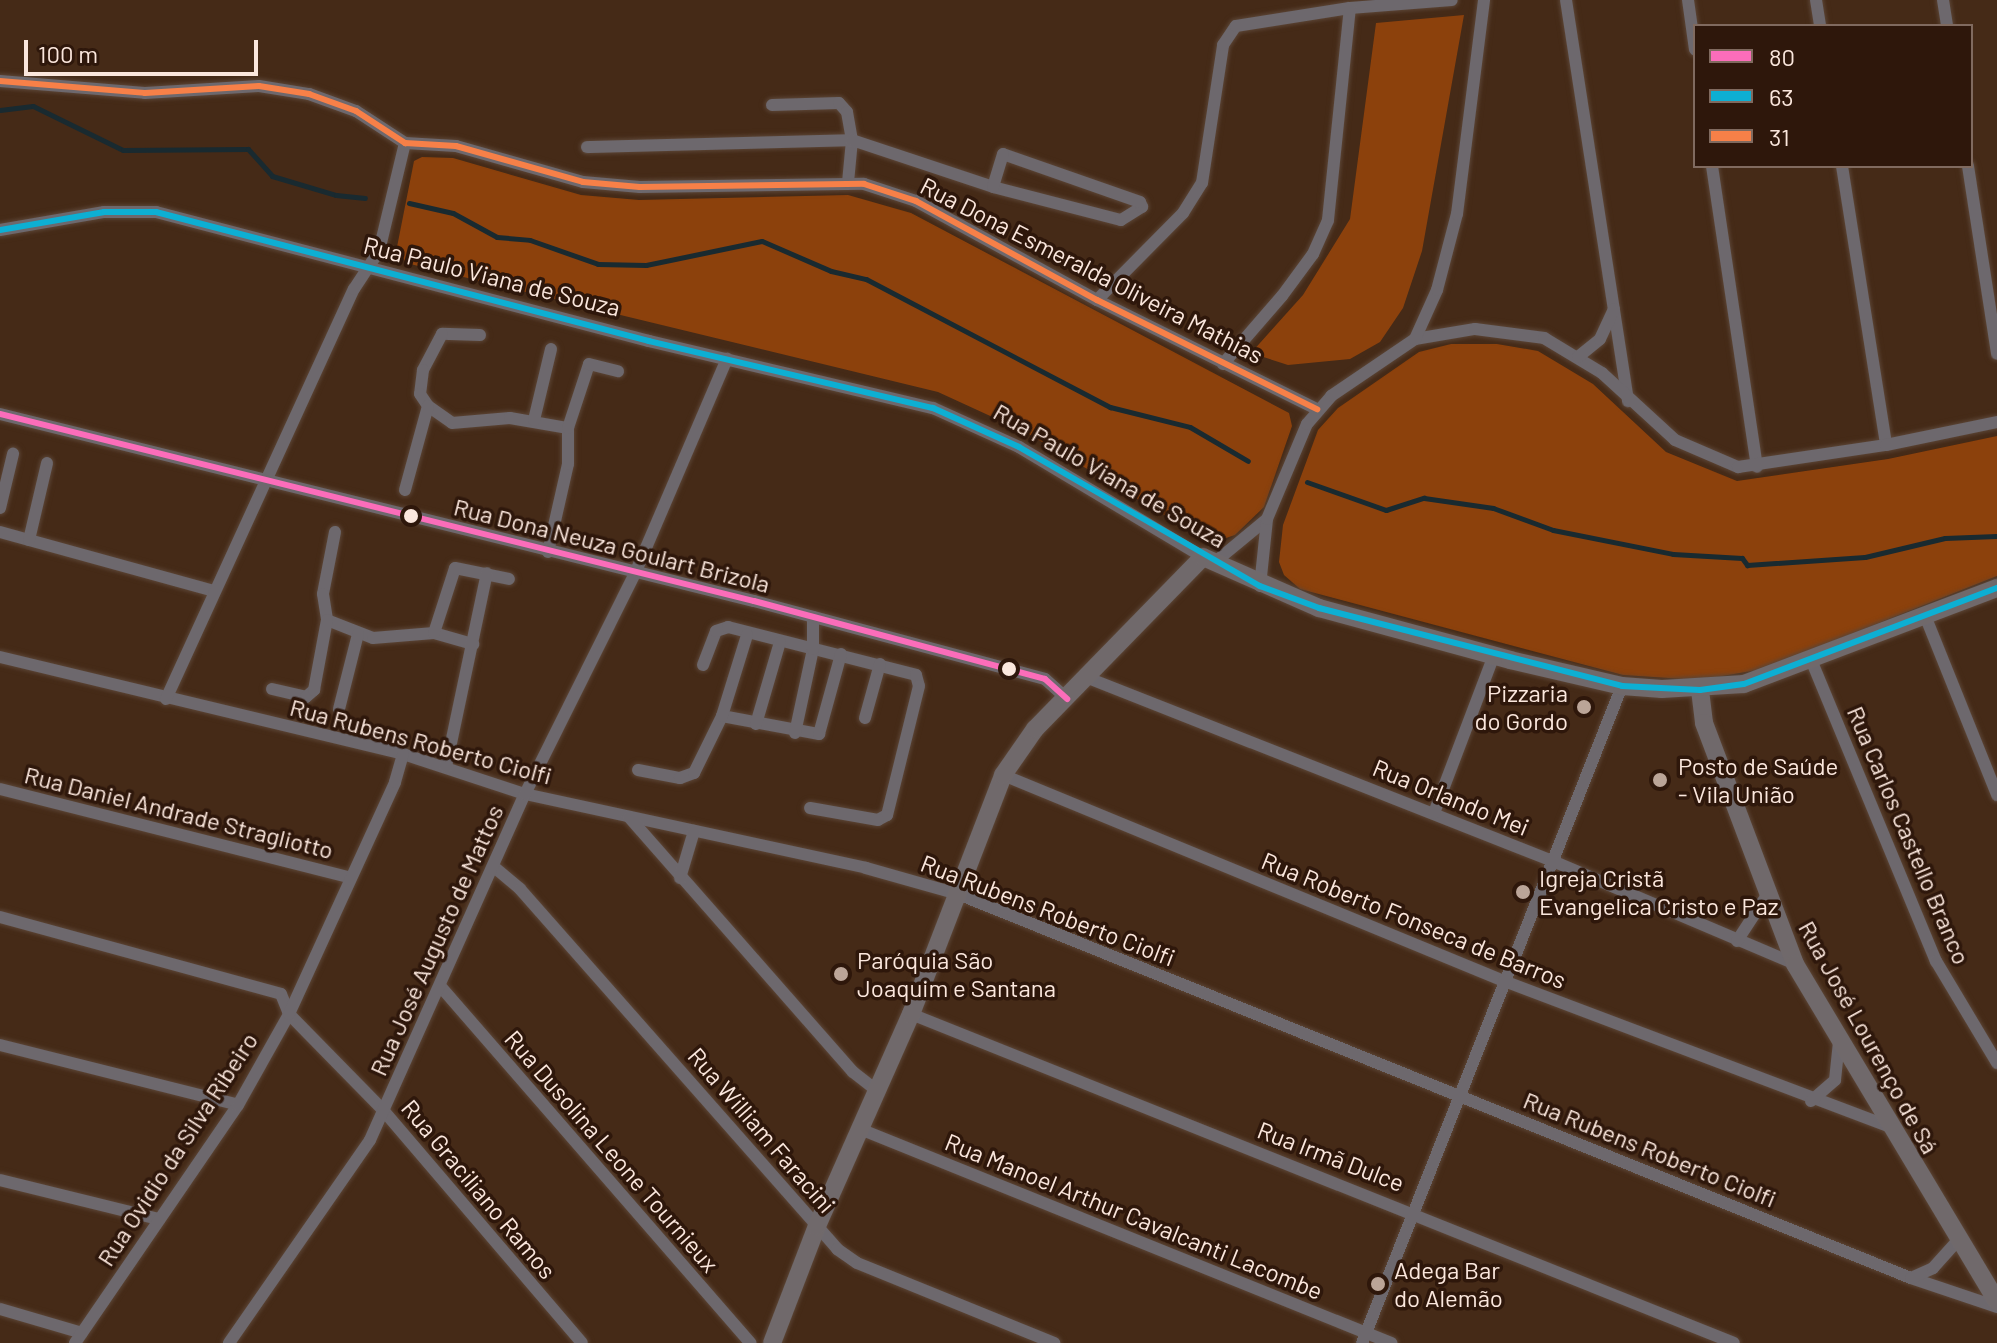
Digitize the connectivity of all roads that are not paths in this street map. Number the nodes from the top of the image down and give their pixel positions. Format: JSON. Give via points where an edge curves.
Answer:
{"nodes":[{"id":1,"x":1452,"y":0,"type":"edge"},
{"id":2,"x":1484,"y":0,"type":"edge"},
{"id":3,"x":1566,"y":0,"type":"edge"},
{"id":4,"x":1688,"y":0,"type":"edge"},
{"id":5,"x":1816,"y":0,"type":"edge"},
{"id":6,"x":1943,"y":0,"type":"edge"},
{"id":7,"x":1350,"y":8,"type":"junction"},
{"id":8,"x":1820,"y":24,"type":"edge"},
{"id":9,"x":1947,"y":24,"type":"edge"},
{"id":10,"x":1693,"y":36,"type":"edge"},
{"id":11,"x":0,"y":81,"type":"edge"},
{"id":12,"x":772,"y":105,"type":"dead end"},
{"id":13,"x":852,"y":140,"type":"junction"},
{"id":14,"x":405,"y":143,"type":"junction"},
{"id":15,"x":587,"y":147,"type":"dead end"},
{"id":16,"x":1712,"y":168,"type":"edge"},
{"id":17,"x":1842,"y":168,"type":"edge"},
{"id":18,"x":1968,"y":168,"type":"edge"},
{"id":19,"x":848,"y":182,"type":"junction"},
{"id":20,"x":993,"y":187,"type":"junction"},
{"id":21,"x":0,"y":230,"type":"edge"},
{"id":22,"x":370,"y":269,"type":"junction"},
{"id":23,"x":1097,"y":300,"type":"junction"},
{"id":24,"x":1614,"y":306,"type":"junction"},
{"id":25,"x":480,"y":335,"type":"dead end"},
{"id":26,"x":1415,"y":339,"type":"junction"},
{"id":27,"x":551,"y":349,"type":"dead end"},
{"id":28,"x":1997,"y":354,"type":"edge"},
{"id":29,"x":1578,"y":357,"type":"junction"},
{"id":30,"x":727,"y":359,"type":"junction"},
{"id":31,"x":1223,"y":364,"type":"junction"},
{"id":32,"x":618,"y":371,"type":"dead end"},
{"id":33,"x":1628,"y":401,"type":"junction"},
{"id":34,"x":428,"y":406,"type":"junction"},
{"id":35,"x":1317,"y":409,"type":"junction"},
{"id":36,"x":0,"y":414,"type":"edge"},
{"id":37,"x":534,"y":420,"type":"junction"},
{"id":38,"x":1997,"y":422,"type":"edge"},
{"id":39,"x":568,"y":428,"type":"junction"},
{"id":40,"x":1886,"y":445,"type":"junction"},
{"id":41,"x":13,"y":454,"type":"dead end"},
{"id":42,"x":47,"y":463,"type":"dead end"},
{"id":43,"x":1757,"y":467,"type":"junction"},
{"id":44,"x":269,"y":482,"type":"junction"},
{"id":45,"x":405,"y":490,"type":"dead end"},
{"id":46,"x":0,"y":508,"type":"edge"},
{"id":47,"x":1269,"y":513,"type":"junction"},
{"id":48,"x":0,"y":532,"type":"edge"},
{"id":49,"x":335,"y":532,"type":"dead end"},
{"id":50,"x":29,"y":540,"type":"junction"},
{"id":51,"x":548,"y":552,"type":"junction"},
{"id":52,"x":1209,"y":559,"type":"junction"},
{"id":53,"x":636,"y":571,"type":"junction"},
{"id":54,"x":487,"y":573,"type":"junction"},
{"id":55,"x":509,"y":579,"type":"dead end"},
{"id":56,"x":1260,"y":586,"type":"junction"},
{"id":57,"x":1997,"y":588,"type":"edge"},
{"id":58,"x":214,"y":591,"type":"junction"},
{"id":59,"x":813,"y":617,"type":"junction"},
{"id":60,"x":1926,"y":618,"type":"junction"},
{"id":61,"x":327,"y":620,"type":"junction"},
{"id":62,"x":434,"y":633,"type":"junction"},
{"id":63,"x":358,"y":634,"type":"junction"},
{"id":64,"x":747,"y":635,"type":"junction"},
{"id":65,"x":780,"y":642,"type":"junction"},
{"id":66,"x":473,"y":644,"type":"junction"},
{"id":67,"x":813,"y":649,"type":"junction"},
{"id":68,"x":841,"y":654,"type":"junction"},
{"id":69,"x":1494,"y":655,"type":"junction"},
{"id":70,"x":0,"y":657,"type":"edge"},
{"id":71,"x":1812,"y":662,"type":"junction"},
{"id":72,"x":880,"y":664,"type":"junction"},
{"id":73,"x":703,"y":665,"type":"dead end"},
{"id":74,"x":1088,"y":678,"type":"junction"},
{"id":75,"x":1622,"y":686,"type":"junction"},
{"id":76,"x":272,"y":689,"type":"dead end"},
{"id":77,"x":1700,"y":690,"type":"junction"},
{"id":78,"x":166,"y":699,"type":"junction"},
{"id":79,"x":1067,"y":699,"type":"junction"},
{"id":80,"x":339,"y":709,"type":"dead end"},
{"id":81,"x":722,"y":716,"type":"junction"},
{"id":82,"x":865,"y":718,"type":"dead end"},
{"id":83,"x":756,"y":724,"type":"junction"},
{"id":84,"x":795,"y":733,"type":"junction"},
{"id":85,"x":403,"y":754,"type":"junction"},
{"id":86,"x":446,"y":767,"type":"junction"},
{"id":87,"x":638,"y":770,"type":"dead end"},
{"id":88,"x":1003,"y":775,"type":"junction"},
{"id":89,"x":0,"y":789,"type":"edge"},
{"id":90,"x":525,"y":794,"type":"junction"},
{"id":91,"x":1997,"y":795,"type":"edge"},
{"id":92,"x":810,"y":808,"type":"dead end"},
{"id":93,"x":1434,"y":813,"type":"junction"},
{"id":94,"x":629,"y":817,"type":"junction"},
{"id":95,"x":694,"y":831,"type":"junction"},
{"id":96,"x":1555,"y":862,"type":"junction"},
{"id":97,"x":494,"y":867,"type":"junction"},
{"id":98,"x":348,"y":877,"type":"junction"},
{"id":99,"x":680,"y":878,"type":"junction"},
{"id":100,"x":958,"y":894,"type":"junction"},
{"id":101,"x":1767,"y":895,"type":"junction"},
{"id":102,"x":0,"y":917,"type":"edge"},
{"id":103,"x":1737,"y":941,"type":"junction"},
{"id":104,"x":1795,"y":964,"type":"junction"},
{"id":105,"x":1504,"y":981,"type":"junction"},
{"id":106,"x":441,"y":987,"type":"junction"},
{"id":107,"x":289,"y":1014,"type":"junction"},
{"id":108,"x":911,"y":1014,"type":"junction"},
{"id":109,"x":1839,"y":1042,"type":"junction"},
{"id":110,"x":0,"y":1045,"type":"edge"},
{"id":111,"x":1997,"y":1063,"type":"edge"},
{"id":112,"x":877,"y":1091,"type":"junction"},
{"id":113,"x":1460,"y":1096,"type":"junction"},
{"id":114,"x":1811,"y":1101,"type":"junction"},
{"id":115,"x":238,"y":1105,"type":"junction"},
{"id":116,"x":383,"y":1110,"type":"junction"},
{"id":117,"x":1888,"y":1126,"type":"junction"},
{"id":118,"x":860,"y":1129,"type":"junction"},
{"id":119,"x":0,"y":1180,"type":"edge"},
{"id":120,"x":1413,"y":1212,"type":"junction"},
{"id":121,"x":159,"y":1219,"type":"junction"},
{"id":122,"x":817,"y":1226,"type":"junction"},
{"id":123,"x":1958,"y":1240,"type":"junction"},
{"id":124,"x":1911,"y":1278,"type":"junction"},
{"id":125,"x":1997,"y":1301,"type":"edge"},
{"id":126,"x":1997,"y":1307,"type":"edge"},
{"id":127,"x":0,"y":1309,"type":"edge"},
{"id":128,"x":79,"y":1338,"type":"edge"},
{"id":129,"x":1364,"y":1338,"type":"edge"},
{"id":130,"x":229,"y":1343,"type":"edge"},
{"id":131,"x":582,"y":1343,"type":"edge"},
{"id":132,"x":751,"y":1343,"type":"edge"},
{"id":133,"x":772,"y":1343,"type":"edge"},
{"id":134,"x":1054,"y":1343,"type":"edge"},
{"id":135,"x":1391,"y":1343,"type":"edge"},
{"id":136,"x":1734,"y":1343,"type":"edge"}],
"edges":[{"from":1,"to":7,"type":"street"},
{"from":2,"to":26,"type":"street","via":[[1457,214],[1437,290]]},
{"from":3,"to":24,"type":"street"},
{"from":4,"to":10,"type":"street"},
{"from":5,"to":8,"type":"street"},
{"from":6,"to":9,"type":"street"},
{"from":7,"to":23,"type":"street","via":[[1236,26],[1223,45],[1202,183],[1183,213]]},
{"from":7,"to":31,"type":"street","via":[[1328,220],[1290,285]]},
{"from":11,"to":14,"type":"street","name":"Rua Dona Esmeralda Oliveira Mathias","via":[[145,93],[259,86],[309,94],[356,111]]},
{"from":12,"to":13,"type":"street","via":[[839,103],[847,112]]},
{"from":13,"to":15,"type":"street"},
{"from":13,"to":19,"type":"street"},
{"from":13,"to":20,"type":"street"},
{"from":14,"to":19,"type":"street","name":"Rua Dona Esmeralda Oliveira Mathias","via":[[456,146],[583,182],[626,186]]},
{"from":14,"to":22,"type":"street","via":[[383,240]]},
{"from":16,"to":43,"type":"street"},
{"from":17,"to":40,"type":"street"},
{"from":18,"to":28,"type":"street"},
{"from":19,"to":23,"type":"street","name":"Rua Dona Esmeralda Oliveira Mathias","via":[[916,201]]},
{"from":20,"to":20,"type":"street","via":[[1121,220],[1142,207],[1003,154]]},
{"from":21,"to":22,"type":"street","name":"Rua Paulo Viana de Souza","via":[[104,212],[156,212]]},
{"from":22,"to":30,"type":"street","name":"Rua Paulo Viana de Souza"},
{"from":22,"to":44,"type":"street","via":[[354,289]]},
{"from":23,"to":31,"type":"street","name":"Rua Dona Esmeralda Oliveira Mathias"},
{"from":24,"to":29,"type":"street","via":[[1600,339]]},
{"from":24,"to":33,"type":"street"},
{"from":25,"to":34,"type":"street","via":[[442,334],[423,370],[420,394]]},
{"from":26,"to":29,"type":"street","via":[[1449,330],[1528,333]]},
{"from":26,"to":35,"type":"street"},
{"from":27,"to":37,"type":"street"},
{"from":29,"to":33,"type":"street"},
{"from":30,"to":52,"type":"street","name":"Rua Paulo Viana de Souza","via":[[960,419],[1019,447]]},
{"from":30,"to":53,"type":"street","name":"Rua José Augusto de Mattos"},
{"from":31,"to":35,"type":"street","name":"Rua Dona Esmeralda Oliveira Mathias"},
{"from":32,"to":39,"type":"street","via":[[589,364]]},
{"from":33,"to":43,"type":"street","via":[[1692,451],[1738,467]]},
{"from":34,"to":37,"type":"street","via":[[452,423]]},
{"from":34,"to":45,"type":"street"},
{"from":35,"to":47,"type":"street","via":[[1293,451]]},
{"from":36,"to":44,"type":"street","name":"Rua Dona Neuza Goulart Brizola"},
{"from":37,"to":39,"type":"street"},
{"from":38,"to":40,"type":"street"},
{"from":39,"to":51,"type":"street","via":[[568,464]]},
{"from":40,"to":43,"type":"street"},
{"from":41,"to":46,"type":"street"},
{"from":42,"to":50,"type":"street"},
{"from":44,"to":51,"type":"street","name":"Rua Dona Neuza Goulart Brizola"},
{"from":44,"to":58,"type":"street"},
{"from":47,"to":52,"type":"street"},
{"from":47,"to":56,"type":"street"},
{"from":48,"to":50,"type":"street"},
{"from":49,"to":61,"type":"street","via":[[323,594]]},
{"from":50,"to":58,"type":"street"},
{"from":51,"to":53,"type":"street","name":"Rua Dona Neuza Goulart Brizola"},
{"from":52,"to":56,"type":"street","name":"Rua Paulo Viana de Souza"},
{"from":52,"to":74,"type":"street"},
{"from":53,"to":59,"type":"street","name":"Rua Dona Neuza Goulart Brizola"},
{"from":53,"to":90,"type":"street","name":"Rua José Augusto de Mattos"},
{"from":54,"to":55,"type":"street"},
{"from":54,"to":62,"type":"street","via":[[455,568]]},
{"from":54,"to":66,"type":"street"},
{"from":56,"to":69,"type":"street","name":"Rua Paulo Viana de Souza","via":[[1319,608]]},
{"from":57,"to":60,"type":"street","name":"Rua Paulo Viana de Souza"},
{"from":58,"to":78,"type":"street"},
{"from":59,"to":67,"type":"street"},
{"from":59,"to":79,"type":"street","name":"Rua Dona Neuza Goulart Brizola","via":[[1045,679]]},
{"from":60,"to":71,"type":"street","name":"Rua Paulo Viana de Souza"},
{"from":60,"to":91,"type":"street"},
{"from":61,"to":63,"type":"street"},
{"from":61,"to":76,"type":"street","via":[[314,690],[306,697]]},
{"from":62,"to":63,"type":"street","via":[[373,638]]},
{"from":62,"to":66,"type":"street"},
{"from":63,"to":80,"type":"street"},
{"from":64,"to":65,"type":"street"},
{"from":64,"to":73,"type":"street","via":[[721,627]]},
{"from":64,"to":81,"type":"street"},
{"from":65,"to":67,"type":"street"},
{"from":65,"to":83,"type":"street"},
{"from":66,"to":86,"type":"street"},
{"from":67,"to":68,"type":"street"},
{"from":67,"to":84,"type":"street"},
{"from":68,"to":72,"type":"street"},
{"from":68,"to":84,"type":"street","via":[[819,734]]},
{"from":69,"to":75,"type":"street","name":"Rua Paulo Viana de Souza"},
{"from":69,"to":93,"type":"street"},
{"from":70,"to":78,"type":"street","name":"Rua Rubens Roberto Ciolfi"},
{"from":71,"to":77,"type":"street","name":"Rua Paulo Viana de Souza","via":[[1744,684]]},
{"from":71,"to":111,"type":"street","name":"Rua Carlos Castello Branco","via":[[1936,961]]},
{"from":72,"to":82,"type":"street"},
{"from":72,"to":92,"type":"street","via":[[920,679],[887,815],[878,820]]},
{"from":74,"to":79,"type":"street"},
{"from":74,"to":93,"type":"street","name":"Rua Orlando Mei"},
{"from":75,"to":77,"type":"street","name":"Rua Paulo Viana de Souza"},
{"from":75,"to":96,"type":"street"},
{"from":77,"to":101,"type":"street","name":"Rua José Lourenço de Sá","via":[[1704,723]]},
{"from":78,"to":85,"type":"street","name":"Rua Rubens Roberto Ciolfi"},
{"from":79,"to":88,"type":"street","via":[[1035,729]]},
{"from":81,"to":83,"type":"street"},
{"from":81,"to":87,"type":"street","via":[[694,773],[680,778]]},
{"from":83,"to":84,"type":"street"},
{"from":85,"to":86,"type":"street","name":"Rua Rubens Roberto Ciolfi"},
{"from":85,"to":98,"type":"street","name":"Rua Ovidio da Silva Ribeiro","via":[[395,782]]},
{"from":86,"to":90,"type":"street","name":"Rua Rubens Roberto Ciolfi"},
{"from":88,"to":100,"type":"street"},
{"from":88,"to":105,"type":"street","name":"Rua Roberto Fonseca de Barros"},
{"from":89,"to":98,"type":"street","name":"Rua Daniel Andrade Stragliotto"},
{"from":90,"to":94,"type":"street","name":"Rua Rubens Roberto Ciolfi"},
{"from":90,"to":97,"type":"street","name":"Rua José Augusto de Mattos"},
{"from":93,"to":96,"type":"street","name":"Rua Orlando Mei"},
{"from":94,"to":95,"type":"street","name":"Rua Rubens Roberto Ciolfi"},
{"from":94,"to":99,"type":"street"},
{"from":95,"to":99,"type":"street"},
{"from":95,"to":100,"type":"street","name":"Rua Rubens Roberto Ciolfi"},
{"from":96,"to":103,"type":"street","name":"Rua Orlando Mei"},
{"from":96,"to":105,"type":"street"},
{"from":97,"to":106,"type":"street","name":"Rua José Augusto de Mattos"},
{"from":97,"to":122,"type":"street","name":"Rua William Faracini","via":[[520,889]]},
{"from":98,"to":107,"type":"street","name":"Rua Ovidio da Silva Ribeiro"},
{"from":99,"to":112,"type":"street","via":[[853,1072]]},
{"from":100,"to":108,"type":"street"},
{"from":100,"to":113,"type":"street","name":"Rua Rubens Roberto Ciolfi"},
{"from":101,"to":103,"type":"street"},
{"from":101,"to":104,"type":"street","name":"Rua José Lourenço de Sá"},
{"from":102,"to":107,"type":"street","name":"Rua Graciliano Ramos","via":[[242,980],[281,994]]},
{"from":103,"to":104,"type":"street","name":"Rua Orlando Mei"},
{"from":104,"to":109,"type":"street","name":"Rua José Lourenço de Sá"},
{"from":105,"to":113,"type":"street"},
{"from":105,"to":114,"type":"street","name":"Rua Roberto Fonseca de Barros"},
{"from":106,"to":116,"type":"street","name":"Rua José Augusto de Mattos"},
{"from":106,"to":132,"type":"street","name":"Rua Dusolina Leone Tournieux"},
{"from":107,"to":115,"type":"street","name":"Rua Ovidio da Silva Ribeiro"},
{"from":107,"to":116,"type":"street","name":"Rua Graciliano Ramos"},
{"from":108,"to":112,"type":"street"},
{"from":108,"to":120,"type":"street","name":"Rua Irmã Dulce"},
{"from":109,"to":114,"type":"street","via":[[1835,1080]]},
{"from":109,"to":117,"type":"street","name":"Rua José Lourenço de Sá"},
{"from":110,"to":115,"type":"street"},
{"from":112,"to":118,"type":"street"},
{"from":113,"to":120,"type":"street"},
{"from":113,"to":124,"type":"street","name":"Rua Rubens Roberto Ciolfi"},
{"from":114,"to":117,"type":"street","name":"Rua Roberto Fonseca de Barros"},
{"from":115,"to":121,"type":"street","name":"Rua Ovidio da Silva Ribeiro"},
{"from":116,"to":130,"type":"street","name":"Rua José Augusto de Mattos","via":[[370,1140]]},
{"from":116,"to":131,"type":"street","name":"Rua Graciliano Ramos"},
{"from":117,"to":123,"type":"street","name":"Rua José Lourenço de Sá"},
{"from":118,"to":122,"type":"street"},
{"from":118,"to":129,"type":"street","name":"Rua Manoel Arthur Cavalcanti Lacombe"},
{"from":119,"to":121,"type":"street"},
{"from":120,"to":129,"type":"street"},
{"from":120,"to":136,"type":"street","name":"Rua Irmã Dulce"},
{"from":121,"to":128,"type":"street","name":"Rua Ovidio da Silva Ribeiro"},
{"from":122,"to":133,"type":"street"},
{"from":122,"to":134,"type":"street","name":"Rua William Faracini","via":[[857,1263]]},
{"from":123,"to":124,"type":"street","via":[[1939,1263]]},
{"from":123,"to":125,"type":"street","name":"Rua José Lourenço de Sá"},
{"from":124,"to":126,"type":"street","name":"Rua Rubens Roberto Ciolfi"},
{"from":127,"to":128,"type":"street"},
{"from":129,"to":135,"type":"street","name":"Rua Manoel Arthur Cavalcanti Lacombe"}]}
